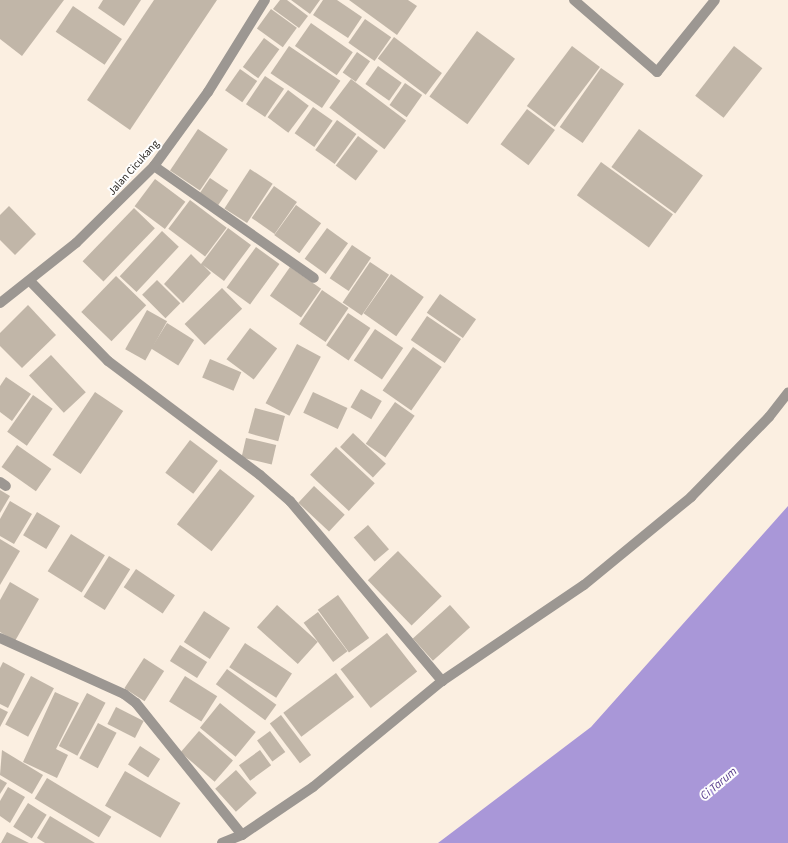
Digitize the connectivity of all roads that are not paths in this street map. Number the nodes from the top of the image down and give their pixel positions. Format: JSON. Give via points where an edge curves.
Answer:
{"nodes":[{"id":1,"x":265,"y":0,"type":"edge"},
{"id":2,"x":574,"y":0,"type":"edge"},
{"id":3,"x":715,"y":0,"type":"edge"},
{"id":4,"x":154,"y":166,"type":"junction"},
{"id":5,"x":314,"y":278,"type":"dead end"},
{"id":6,"x":30,"y":281,"type":"junction"},
{"id":7,"x":0,"y":303,"type":"edge"},
{"id":8,"x":788,"y":393,"type":"edge"},
{"id":9,"x":0,"y":638,"type":"edge"},
{"id":10,"x":442,"y":681,"type":"junction"},
{"id":11,"x":242,"y":835,"type":"junction"},
{"id":12,"x":222,"y":843,"type":"edge"}],
"edges":[{"from":1,"to":4,"type":"street","name":"Jalan Cicukang","via":[[208,92]]},
{"from":2,"to":3,"type":"street","via":[[657,72]]},
{"from":4,"to":5,"type":"street"},
{"from":4,"to":6,"type":"street","name":"Jalan Cicukang","via":[[92,228]]},
{"from":6,"to":7,"type":"street","name":"Jalan Cicukang"},
{"from":6,"to":10,"type":"street","via":[[108,361],[260,475],[290,501]]},
{"from":8,"to":10,"type":"street","via":[[769,417],[691,497],[584,585]]},
{"from":9,"to":11,"type":"street","via":[[124,694],[136,703]]},
{"from":10,"to":11,"type":"street","via":[[313,788]]},
{"from":11,"to":12,"type":"street"}]}
